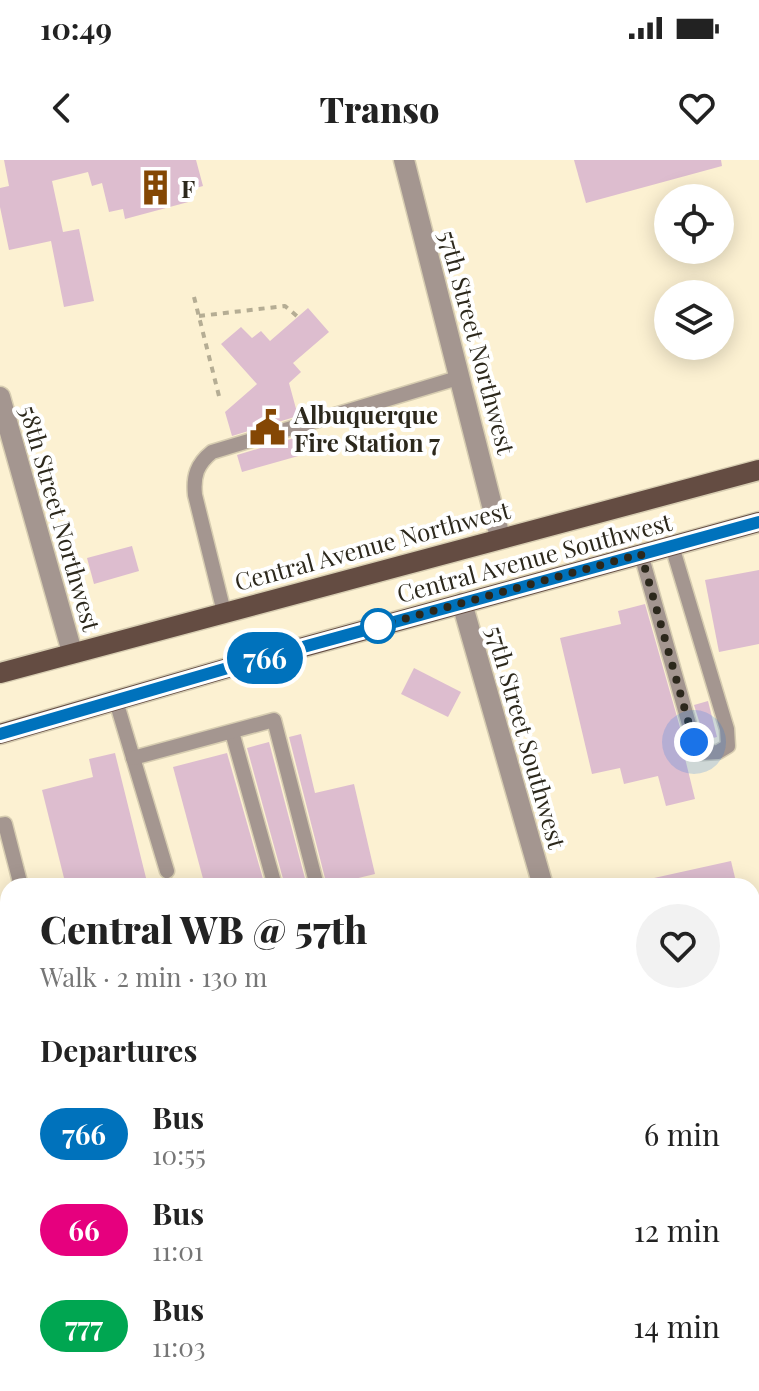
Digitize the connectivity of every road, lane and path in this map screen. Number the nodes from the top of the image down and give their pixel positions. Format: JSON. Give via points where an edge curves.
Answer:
{"nodes":[{"id":1,"x":404,"y":160,"type":"edge"},
{"id":2,"x":194,"y":297,"type":"dead end"},
{"id":3,"x":199,"y":316,"type":"junction"},
{"id":4,"x":298,"y":317,"type":"dead end"},
{"id":5,"x":461,"y":377,"type":"junction"},
{"id":6,"x":0,"y":397,"type":"edge"},
{"id":7,"x":220,"y":400,"type":"dead end"},
{"id":8,"x":759,"y":470,"type":"edge"},
{"id":9,"x":759,"y":522,"type":"edge"},
{"id":10,"x":500,"y":537,"type":"junction"},
{"id":11,"x":672,"y":546,"type":"junction"},
{"id":12,"x":641,"y":554,"type":"junction"},
{"id":13,"x":462,"y":603,"type":"junction"},
{"id":14,"x":224,"y":612,"type":"junction"},
{"id":15,"x":72,"y":652,"type":"junction"},
{"id":16,"x":0,"y":673,"type":"edge"},
{"id":17,"x":116,"y":701,"type":"junction"},
{"id":18,"x":232,"y":732,"type":"junction"},
{"id":19,"x":0,"y":734,"type":"edge"},
{"id":20,"x":133,"y":758,"type":"junction"},
{"id":21,"x":0,"y":825,"type":"edge"},
{"id":22,"x":167,"y":871,"type":"dead end"},
{"id":23,"x":19,"y":878,"type":"edge"},
{"id":24,"x":273,"y":878,"type":"edge"},
{"id":25,"x":315,"y":878,"type":"edge"},
{"id":26,"x":541,"y":878,"type":"edge"}],
"edges":[{"from":1,"to":5,"type":"street","name":"57th Street Northwest"},
{"from":2,"to":3,"type":"path"},
{"from":3,"to":4,"type":"path","via":[[285,306]]},
{"from":3,"to":7,"type":"path"},
{"from":5,"to":10,"type":"street","name":"57th Street Northwest"},
{"from":5,"to":14,"type":"lane","via":[[203,459],[195,475],[195,495]]},
{"from":6,"to":15,"type":"street","name":"58th Street Northwest"},
{"from":8,"to":10,"type":"main road","name":"Central Avenue Northwest"},
{"from":9,"to":11,"type":"main road","name":"Central Avenue Southwest"},
{"from":10,"to":14,"type":"main road","name":"Central Avenue Northwest"},
{"from":11,"to":12,"type":"main road","name":"Central Avenue Southwest"},
{"from":11,"to":12,"type":"lane","via":[[727,729],[728,746],[718,752],[702,753],[694,742]]},
{"from":12,"to":13,"type":"main road","name":"Central Avenue Southwest"},
{"from":13,"to":17,"type":"main road","name":"Central Avenue Southwest"},
{"from":13,"to":26,"type":"street","name":"57th Street Southwest"},
{"from":14,"to":15,"type":"main road","name":"Central Avenue Northwest"},
{"from":15,"to":16,"type":"main road","name":"Central Avenue Northwest"},
{"from":17,"to":19,"type":"main road","name":"Central Avenue Southwest"},
{"from":17,"to":20,"type":"lane"},
{"from":18,"to":20,"type":"lane"},
{"from":18,"to":24,"type":"lane"},
{"from":18,"to":25,"type":"lane","via":[[274,720]]},
{"from":20,"to":22,"type":"lane"},
{"from":21,"to":23,"type":"lane","via":[[5,824]]}]}
